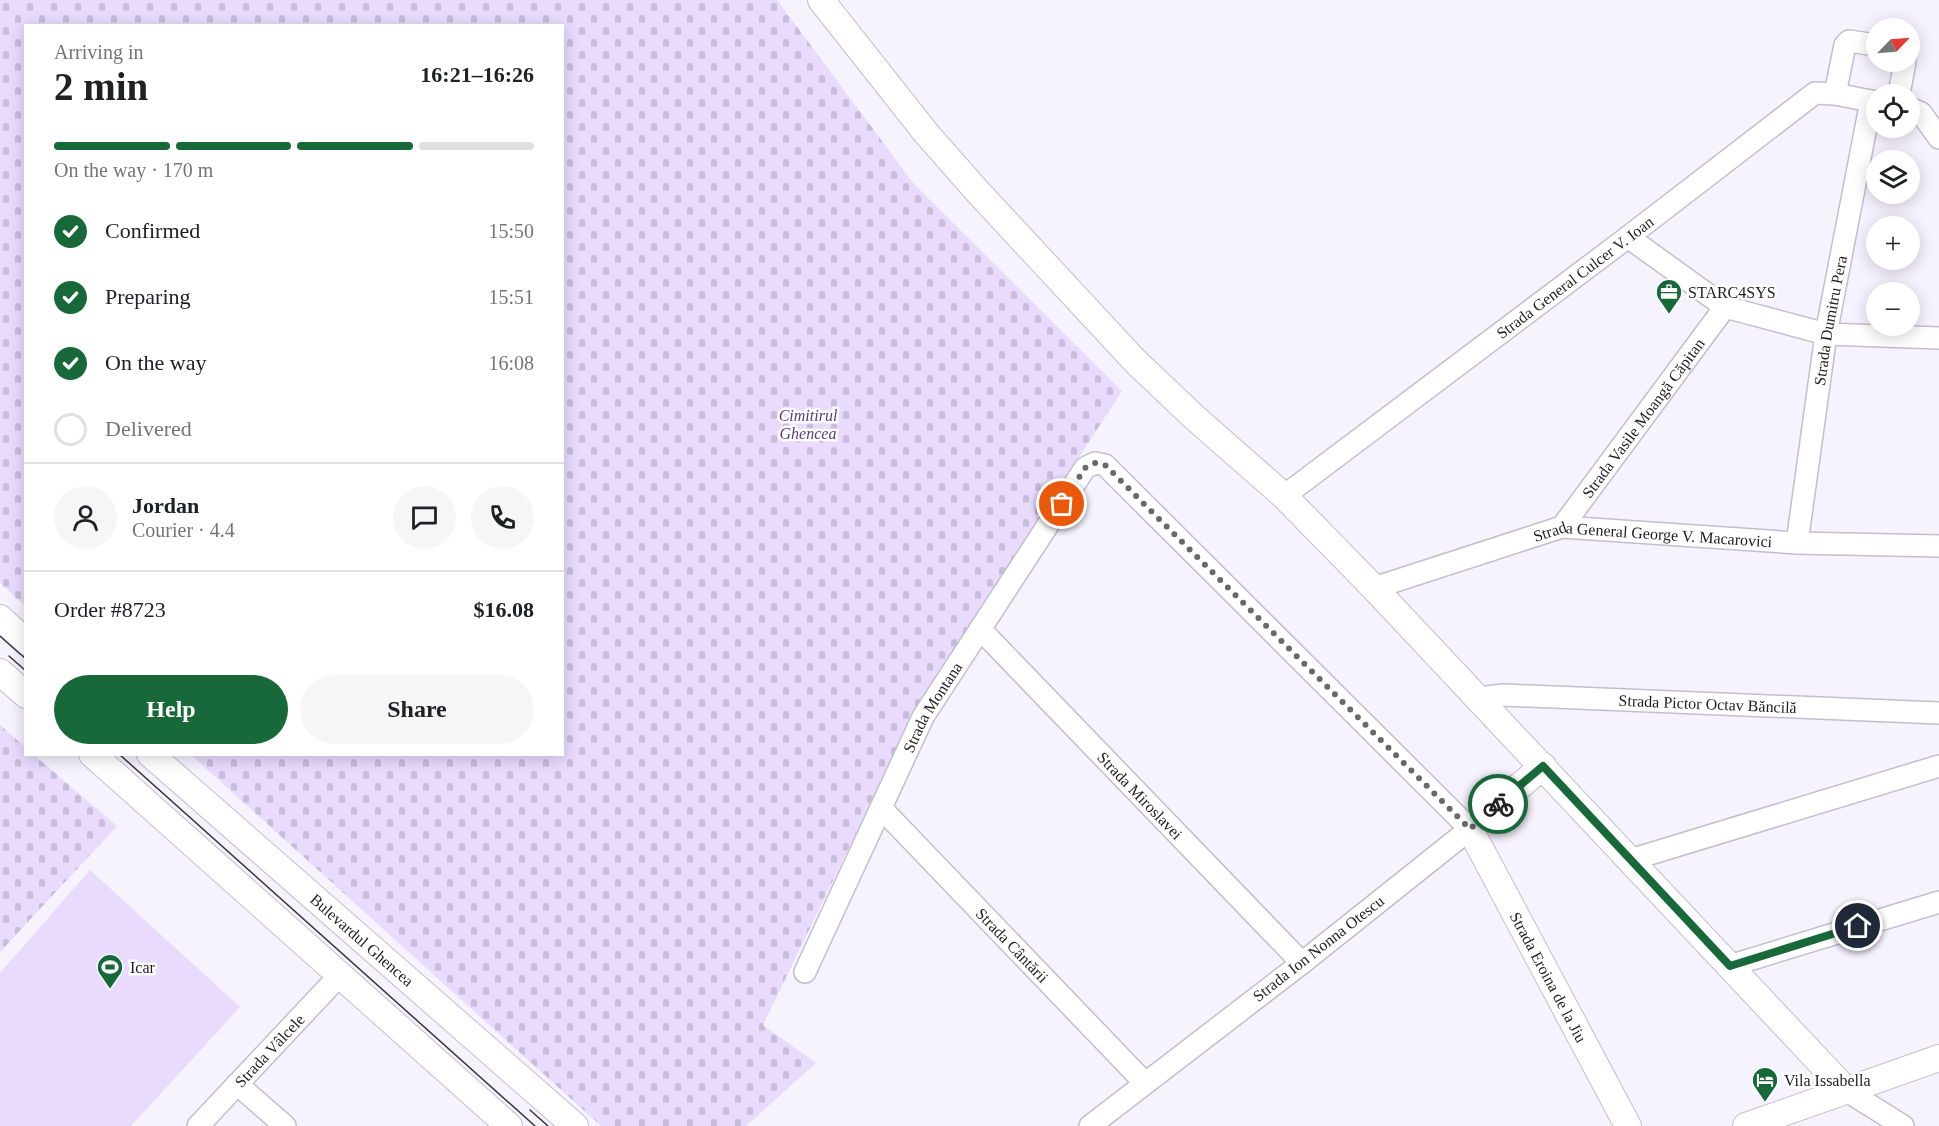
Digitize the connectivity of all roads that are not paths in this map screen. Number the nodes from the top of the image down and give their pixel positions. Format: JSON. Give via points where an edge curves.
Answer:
{"nodes":[{"id":1,"x":821,"y":0,"type":"edge"},
{"id":2,"x":1866,"y":43,"type":"edge"},
{"id":3,"x":1835,"y":94,"type":"junction"},
{"id":4,"x":1866,"y":100,"type":"edge"},
{"id":5,"x":1920,"y":112,"type":"edge"},
{"id":6,"x":1866,"y":138,"type":"edge"},
{"id":7,"x":1939,"y":138,"type":"edge"},
{"id":8,"x":1628,"y":237,"type":"junction"},
{"id":9,"x":1725,"y":307,"type":"junction"},
{"id":10,"x":1826,"y":334,"type":"junction"},
{"id":11,"x":1939,"y":338,"type":"edge"},
{"id":12,"x":1284,"y":496,"type":"junction"},
{"id":13,"x":1562,"y":527,"type":"junction"},
{"id":14,"x":1797,"y":543,"type":"junction"},
{"id":15,"x":1939,"y":546,"type":"edge"},
{"id":16,"x":1374,"y":588,"type":"junction"},
{"id":17,"x":0,"y":618,"type":"edge"},
{"id":18,"x":980,"y":629,"type":"junction"},
{"id":19,"x":24,"y":640,"type":"edge"},
{"id":20,"x":0,"y":672,"type":"edge"},
{"id":21,"x":24,"y":693,"type":"edge"},
{"id":22,"x":1477,"y":698,"type":"junction"},
{"id":23,"x":1939,"y":713,"type":"edge"},
{"id":24,"x":94,"y":756,"type":"edge"},
{"id":25,"x":149,"y":756,"type":"edge"},
{"id":26,"x":151,"y":756,"type":"edge"},
{"id":27,"x":1543,"y":766,"type":"junction"},
{"id":28,"x":1939,"y":766,"type":"edge"},
{"id":29,"x":125,"y":783,"type":"junction"},
{"id":30,"x":881,"y":808,"type":"junction"},
{"id":31,"x":1470,"y":829,"type":"junction"},
{"id":32,"x":1630,"y":860,"type":"junction"},
{"id":33,"x":1939,"y":902,"type":"edge"},
{"id":34,"x":1302,"y":963,"type":"junction"},
{"id":35,"x":1730,"y":966,"type":"junction"},
{"id":36,"x":805,"y":972,"type":"dead end"},
{"id":37,"x":339,"y":976,"type":"junction"},
{"id":38,"x":1939,"y":1058,"type":"edge"},
{"id":39,"x":1144,"y":1082,"type":"junction"},
{"id":40,"x":237,"y":1084,"type":"junction"},
{"id":41,"x":1846,"y":1091,"type":"junction"},
{"id":42,"x":198,"y":1126,"type":"edge"},
{"id":43,"x":285,"y":1126,"type":"edge"},
{"id":44,"x":509,"y":1126,"type":"edge"},
{"id":45,"x":575,"y":1126,"type":"edge"},
{"id":46,"x":1090,"y":1126,"type":"edge"},
{"id":47,"x":1628,"y":1126,"type":"edge"},
{"id":48,"x":1746,"y":1126,"type":"edge"},
{"id":49,"x":1903,"y":1126,"type":"edge"}],
"edges":[{"from":1,"to":12,"type":"main road","via":[[926,133],[1128,353]]},
{"from":2,"to":3,"type":"street","via":[[1849,41],[1845,45]]},
{"from":3,"to":4,"type":"street","name":"Strada General Culcer V. Ioan"},
{"from":3,"to":8,"type":"street","name":"Strada General Culcer V. Ioan","via":[[1815,93]]},
{"from":5,"to":7,"type":"street"},
{"from":6,"to":10,"type":"street","name":"Strada Dumitru Pera"},
{"from":8,"to":9,"type":"street"},
{"from":8,"to":12,"type":"street","name":"Strada General Culcer V. Ioan"},
{"from":9,"to":10,"type":"street"},
{"from":9,"to":13,"type":"street","name":"Strada Vasile Moangă Căpitan"},
{"from":10,"to":11,"type":"street"},
{"from":10,"to":14,"type":"street","name":"Strada Dumitru Pera"},
{"from":12,"to":16,"type":"main road"},
{"from":13,"to":14,"type":"street","name":"Strada General George V. Macarovici"},
{"from":13,"to":16,"type":"street","name":"Strada General George V. Macarovici"},
{"from":14,"to":15,"type":"street","name":"Strada General George V. Macarovici"},
{"from":16,"to":22,"type":"main road"},
{"from":17,"to":19,"type":"main road"},
{"from":18,"to":30,"type":"street","name":"Strada Montana","via":[[923,717]]},
{"from":18,"to":31,"type":"street","name":"Strada Montana","via":[[1085,468],[1095,463],[1105,465]]},
{"from":18,"to":34,"type":"street","name":"Strada Miroslavei"},
{"from":20,"to":21,"type":"main road"},
{"from":22,"to":23,"type":"street","name":"Strada Pictor Octav Băncilă","via":[[1504,695]]},
{"from":22,"to":27,"type":"main road"},
{"from":24,"to":29,"type":"main road"},
{"from":25,"to":29,"type":"main road"},
{"from":26,"to":45,"type":"main road","name":"Bulevardul Ghencea"},
{"from":27,"to":31,"type":"main road","name":"Strada Ion Nonna Otescu"},
{"from":27,"to":32,"type":"main road"},
{"from":28,"to":32,"type":"street"},
{"from":29,"to":37,"type":"main road"},
{"from":30,"to":36,"type":"street","name":"Strada Montana"},
{"from":30,"to":39,"type":"street","name":"Strada Cântării"},
{"from":31,"to":34,"type":"street","name":"Strada Ion Nonna Otescu"},
{"from":31,"to":47,"type":"main road","name":"Strada Eroina de la Jiu"},
{"from":32,"to":35,"type":"main road"},
{"from":33,"to":35,"type":"street"},
{"from":34,"to":39,"type":"street","name":"Strada Ion Nonna Otescu"},
{"from":35,"to":41,"type":"main road"},
{"from":37,"to":40,"type":"street","name":"Strada Vâlcele"},
{"from":37,"to":44,"type":"main road"},
{"from":38,"to":41,"type":"main road"},
{"from":39,"to":46,"type":"street","name":"Strada Ion Nonna Otescu"},
{"from":40,"to":42,"type":"street","name":"Strada Vâlcele"},
{"from":40,"to":43,"type":"street"},
{"from":41,"to":48,"type":"main road"},
{"from":41,"to":49,"type":"street"}]}
